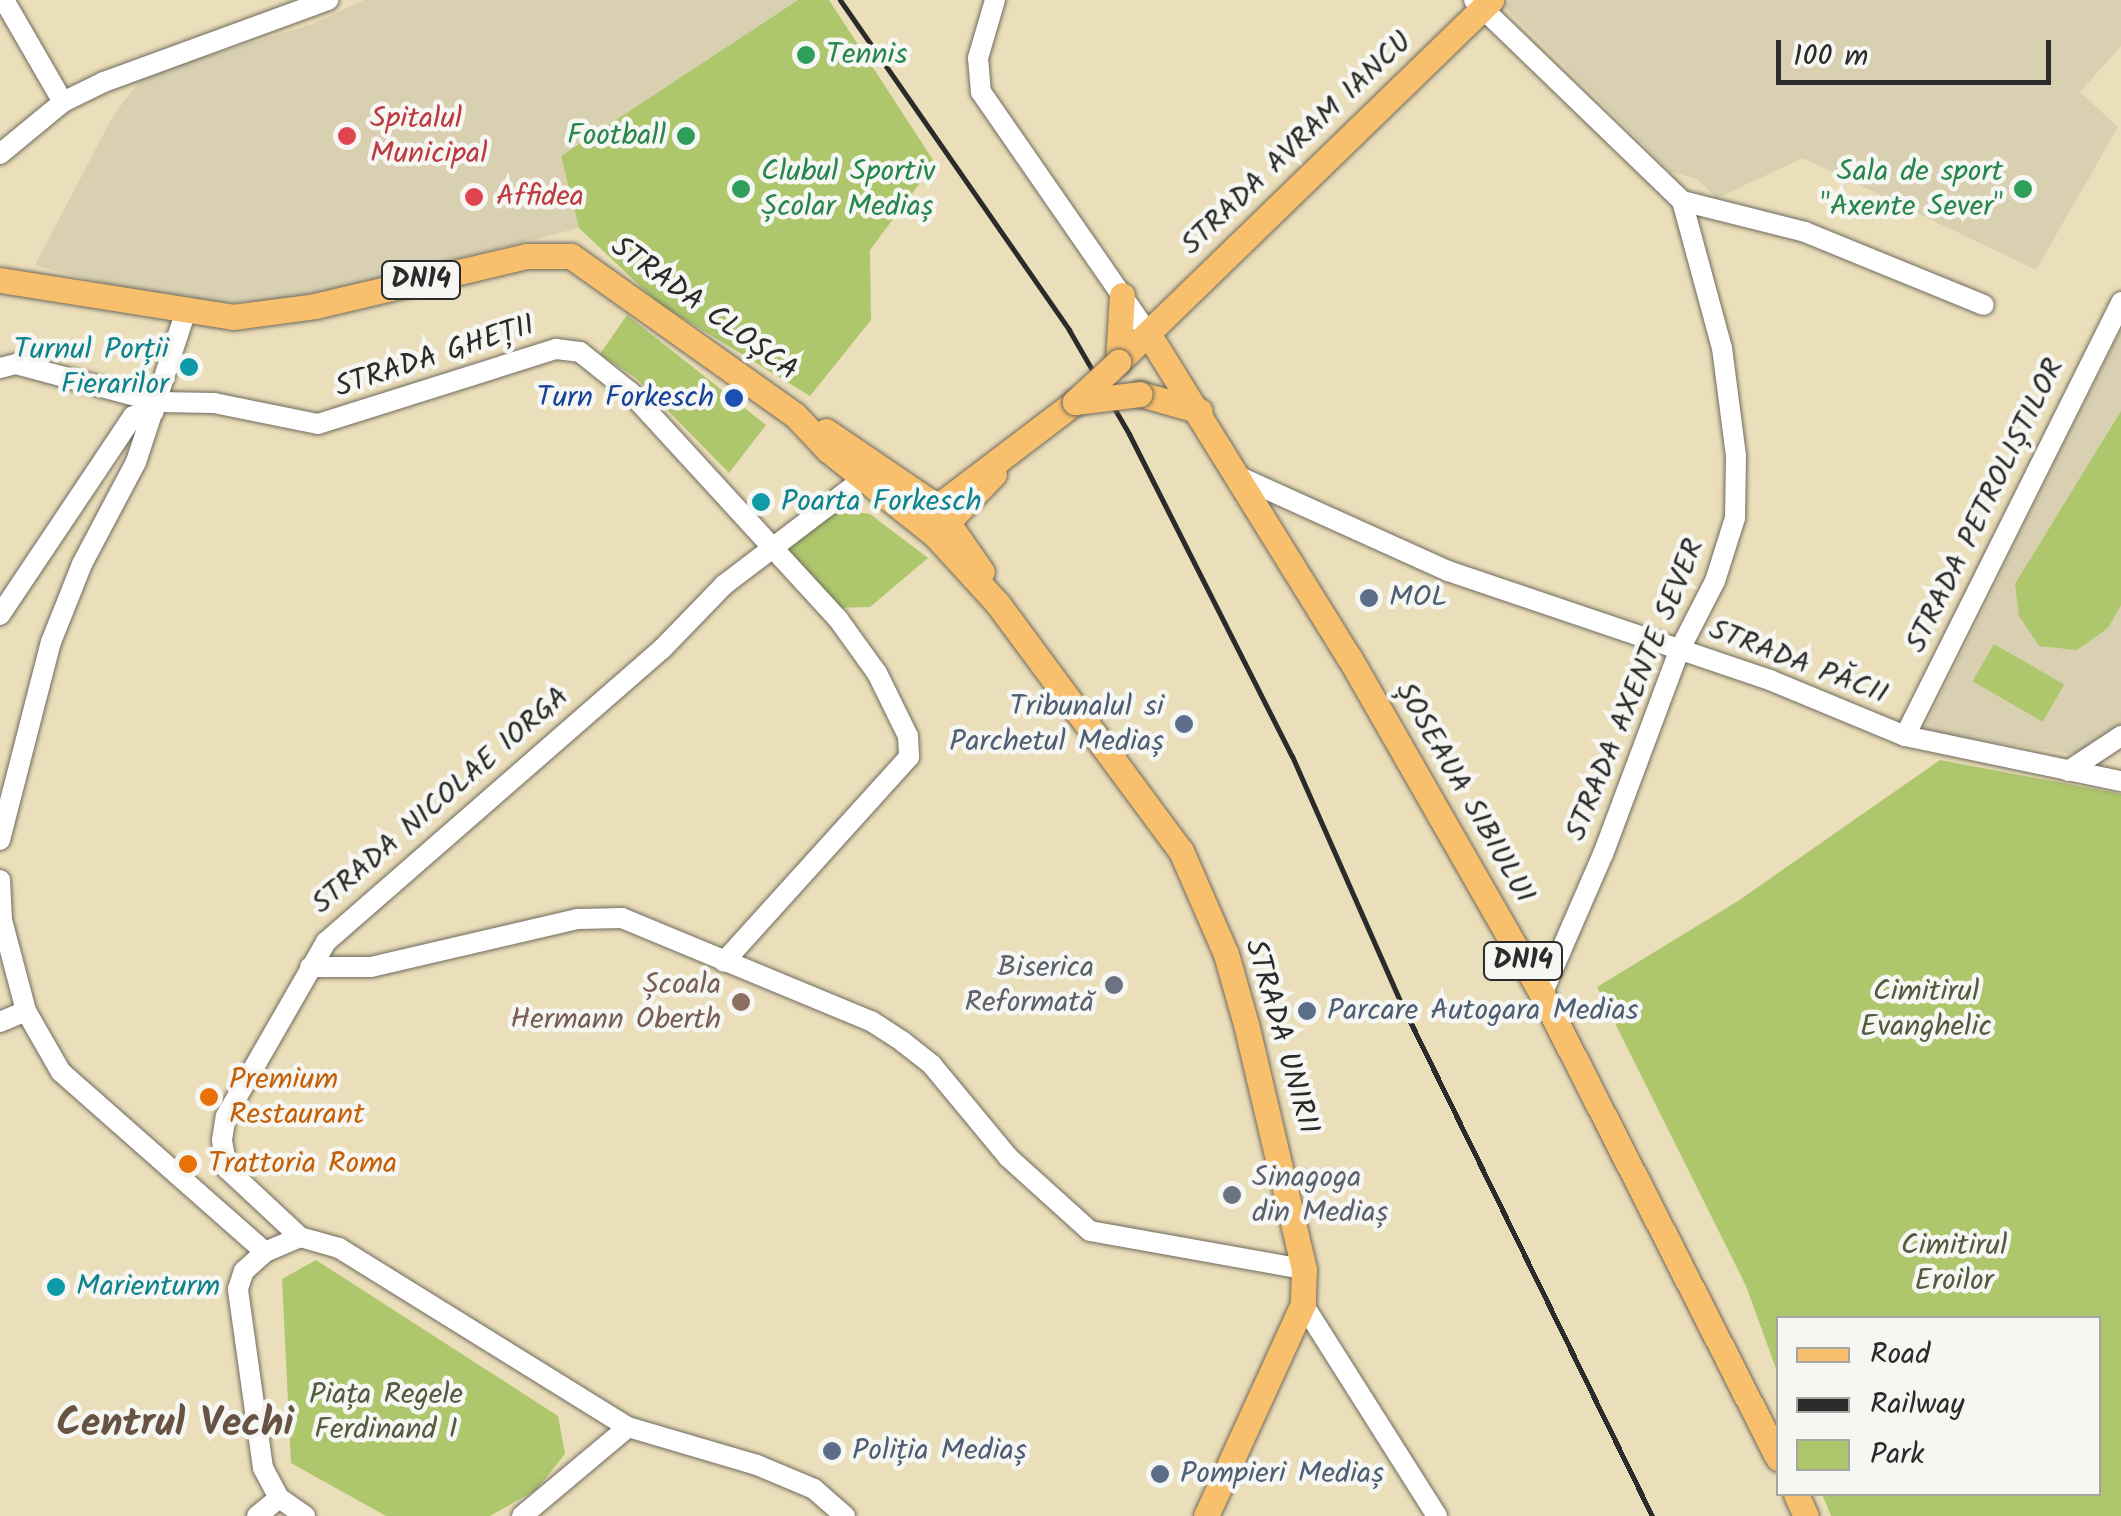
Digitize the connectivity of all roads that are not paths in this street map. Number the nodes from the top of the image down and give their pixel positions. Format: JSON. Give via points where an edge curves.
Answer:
{"nodes":[{"id":1,"x":4,"y":0,"type":"edge"},
{"id":2,"x":328,"y":0,"type":"edge"},
{"id":3,"x":995,"y":0,"type":"edge"},
{"id":4,"x":1482,"y":2,"type":"edge"},
{"id":5,"x":301,"y":7,"type":"edge"},
{"id":6,"x":63,"y":102,"type":"junction"},
{"id":7,"x":0,"y":154,"type":"edge"},
{"id":8,"x":1682,"y":201,"type":"junction"},
{"id":9,"x":0,"y":280,"type":"edge"},
{"id":10,"x":1122,"y":295,"type":"junction"},
{"id":11,"x":2121,"y":302,"type":"edge"},
{"id":12,"x":1984,"y":305,"type":"dead end"},
{"id":13,"x":185,"y":314,"type":"junction"},
{"id":14,"x":1149,"y":335,"type":"junction"},
{"id":15,"x":1118,"y":362,"type":"junction"},
{"id":16,"x":0,"y":368,"type":"edge"},
{"id":17,"x":1075,"y":402,"type":"junction"},
{"id":18,"x":156,"y":407,"type":"junction"},
{"id":19,"x":1200,"y":411,"type":"junction"},
{"id":20,"x":795,"y":415,"type":"junction"},
{"id":21,"x":866,"y":477,"type":"junction"},
{"id":22,"x":1242,"y":478,"type":"junction"},
{"id":23,"x":936,"y":521,"type":"junction"},
{"id":24,"x":770,"y":546,"type":"junction"},
{"id":25,"x":0,"y":614,"type":"edge"},
{"id":26,"x":1678,"y":651,"type":"junction"},
{"id":27,"x":1905,"y":736,"type":"junction"},
{"id":28,"x":2121,"y":736,"type":"edge"},
{"id":29,"x":2068,"y":771,"type":"junction"},
{"id":30,"x":2121,"y":782,"type":"edge"},
{"id":31,"x":0,"y":840,"type":"edge"},
{"id":32,"x":0,"y":880,"type":"edge"},
{"id":33,"x":724,"y":962,"type":"junction"},
{"id":34,"x":310,"y":967,"type":"junction"},
{"id":35,"x":1542,"y":994,"type":"junction"},
{"id":36,"x":26,"y":1011,"type":"junction"},
{"id":37,"x":0,"y":1022,"type":"edge"},
{"id":38,"x":300,"y":1237,"type":"junction"},
{"id":39,"x":265,"y":1252,"type":"junction"},
{"id":40,"x":1304,"y":1269,"type":"junction"},
{"id":41,"x":1303,"y":1304,"type":"junction"},
{"id":42,"x":628,"y":1427,"type":"junction"},
{"id":43,"x":1776,"y":1454,"type":"edge"},
{"id":44,"x":278,"y":1498,"type":"junction"},
{"id":45,"x":257,"y":1516,"type":"edge"},
{"id":46,"x":305,"y":1516,"type":"edge"},
{"id":47,"x":522,"y":1516,"type":"edge"},
{"id":48,"x":845,"y":1516,"type":"edge"},
{"id":49,"x":1206,"y":1516,"type":"edge"},
{"id":50,"x":1437,"y":1516,"type":"edge"}],
"edges":[{"from":1,"to":6,"type":"street"},
{"from":2,"to":5,"type":"street"},
{"from":3,"to":10,"type":"street","via":[[978,58],[981,92]]},
{"from":4,"to":8,"type":"street"},
{"from":4,"to":14,"type":"main road","name":"STRADA AVRAM IANCU"},
{"from":5,"to":6,"type":"street"},
{"from":6,"to":7,"type":"street"},
{"from":8,"to":12,"type":"street","via":[[1821,238]]},
{"from":8,"to":26,"type":"street","name":"STRADA AXENTE SEVER","via":[[1722,348],[1736,456],[1735,518]]},
{"from":9,"to":13,"type":"main road","name":"STRADA CLOȘCA","number":"DN14"},
{"from":10,"to":14,"type":"street"},
{"from":10,"to":15,"type":"main road"},
{"from":11,"to":27,"type":"street","name":"STRADA PETROLIȘTILOR"},
{"from":13,"to":18,"type":"street"},
{"from":13,"to":20,"type":"main road","name":"STRADA CLOȘCA","number":"DN14","via":[[274,313],[526,256],[572,256]]},
{"from":14,"to":15,"type":"main road"},
{"from":14,"to":19,"type":"main road","name":"ȘOSEAUA SIBIULUI","number":"DN14"},
{"from":15,"to":17,"type":"main road","bridge":true},
{"from":16,"to":18,"type":"street","via":[[16,364]]},
{"from":17,"to":19,"type":"main road","bridge":true,"via":[[1140,394]]},
{"from":17,"to":23,"type":"main road"},
{"from":18,"to":24,"type":"street","name":"STRADA GHEȚII","via":[[214,404],[297,423],[342,421],[569,348],[630,392]]},
{"from":18,"to":25,"type":"street","via":[[132,416]]},
{"from":18,"to":31,"type":"street","via":[[51,642]]},
{"from":19,"to":22,"type":"main road","name":"ȘOSEAUA SIBIULUI","number":"DN14"},
{"from":20,"to":21,"type":"main road","name":"STRADA CLOȘCA","number":"DN14"},
{"from":20,"to":23,"type":"main road","via":[[910,482]]},
{"from":21,"to":23,"type":"main road","name":"STRADA CLOȘCA","number":"DN14"},
{"from":21,"to":24,"type":"street","name":"STRADA NICOLAE IORGA"},
{"from":22,"to":26,"type":"street","name":"STRADA PĂCII","via":[[1448,571]]},
{"from":22,"to":35,"type":"main road","name":"ȘOSEAUA SIBIULUI","number":"DN14"},
{"from":23,"to":40,"type":"main road","name":"STRADA UNIRII","via":[[1154,810],[1205,900],[1260,1076]]},
{"from":24,"to":33,"type":"street","via":[[877,673],[901,715],[909,757]]},
{"from":24,"to":34,"type":"street","name":"STRADA NICOLAE IORGA","via":[[662,649],[344,923]]},
{"from":26,"to":27,"type":"street","name":"STRADA PĂCII"},
{"from":26,"to":35,"type":"street","name":"STRADA AXENTE SEVER","via":[[1603,854]]},
{"from":27,"to":29,"type":"street","name":"STRADA PĂCII"},
{"from":28,"to":29,"type":"street"},
{"from":29,"to":30,"type":"street","name":"STRADA PĂCII"},
{"from":32,"to":36,"type":"street","via":[[2,920]]},
{"from":33,"to":34,"type":"street","via":[[641,924],[602,916],[371,967]]},
{"from":33,"to":40,"type":"street","via":[[871,1022],[903,1042],[932,1065],[1066,1214],[1102,1235]]},
{"from":34,"to":38,"type":"street","name":"STRADA NICOLAE IORGA","via":[[226,1116],[222,1140],[227,1169]]},
{"from":35,"to":43,"type":"main road","name":"ȘOSEAUA SIBIULUI","number":"DN14"},
{"from":36,"to":37,"type":"street"},
{"from":36,"to":39,"type":"street","via":[[61,1072]]},
{"from":38,"to":39,"type":"street"},
{"from":38,"to":42,"type":"street","via":[[338,1248]]},
{"from":39,"to":44,"type":"street","via":[[244,1271],[238,1289],[263,1468]]},
{"from":40,"to":41,"type":"main road","name":"STRADA UNIRII"},
{"from":41,"to":49,"type":"main road"},
{"from":41,"to":50,"type":"street"},
{"from":42,"to":47,"type":"street"},
{"from":42,"to":48,"type":"street","via":[[757,1465],[814,1489]]},
{"from":44,"to":45,"type":"street"},
{"from":44,"to":46,"type":"street"}]}
